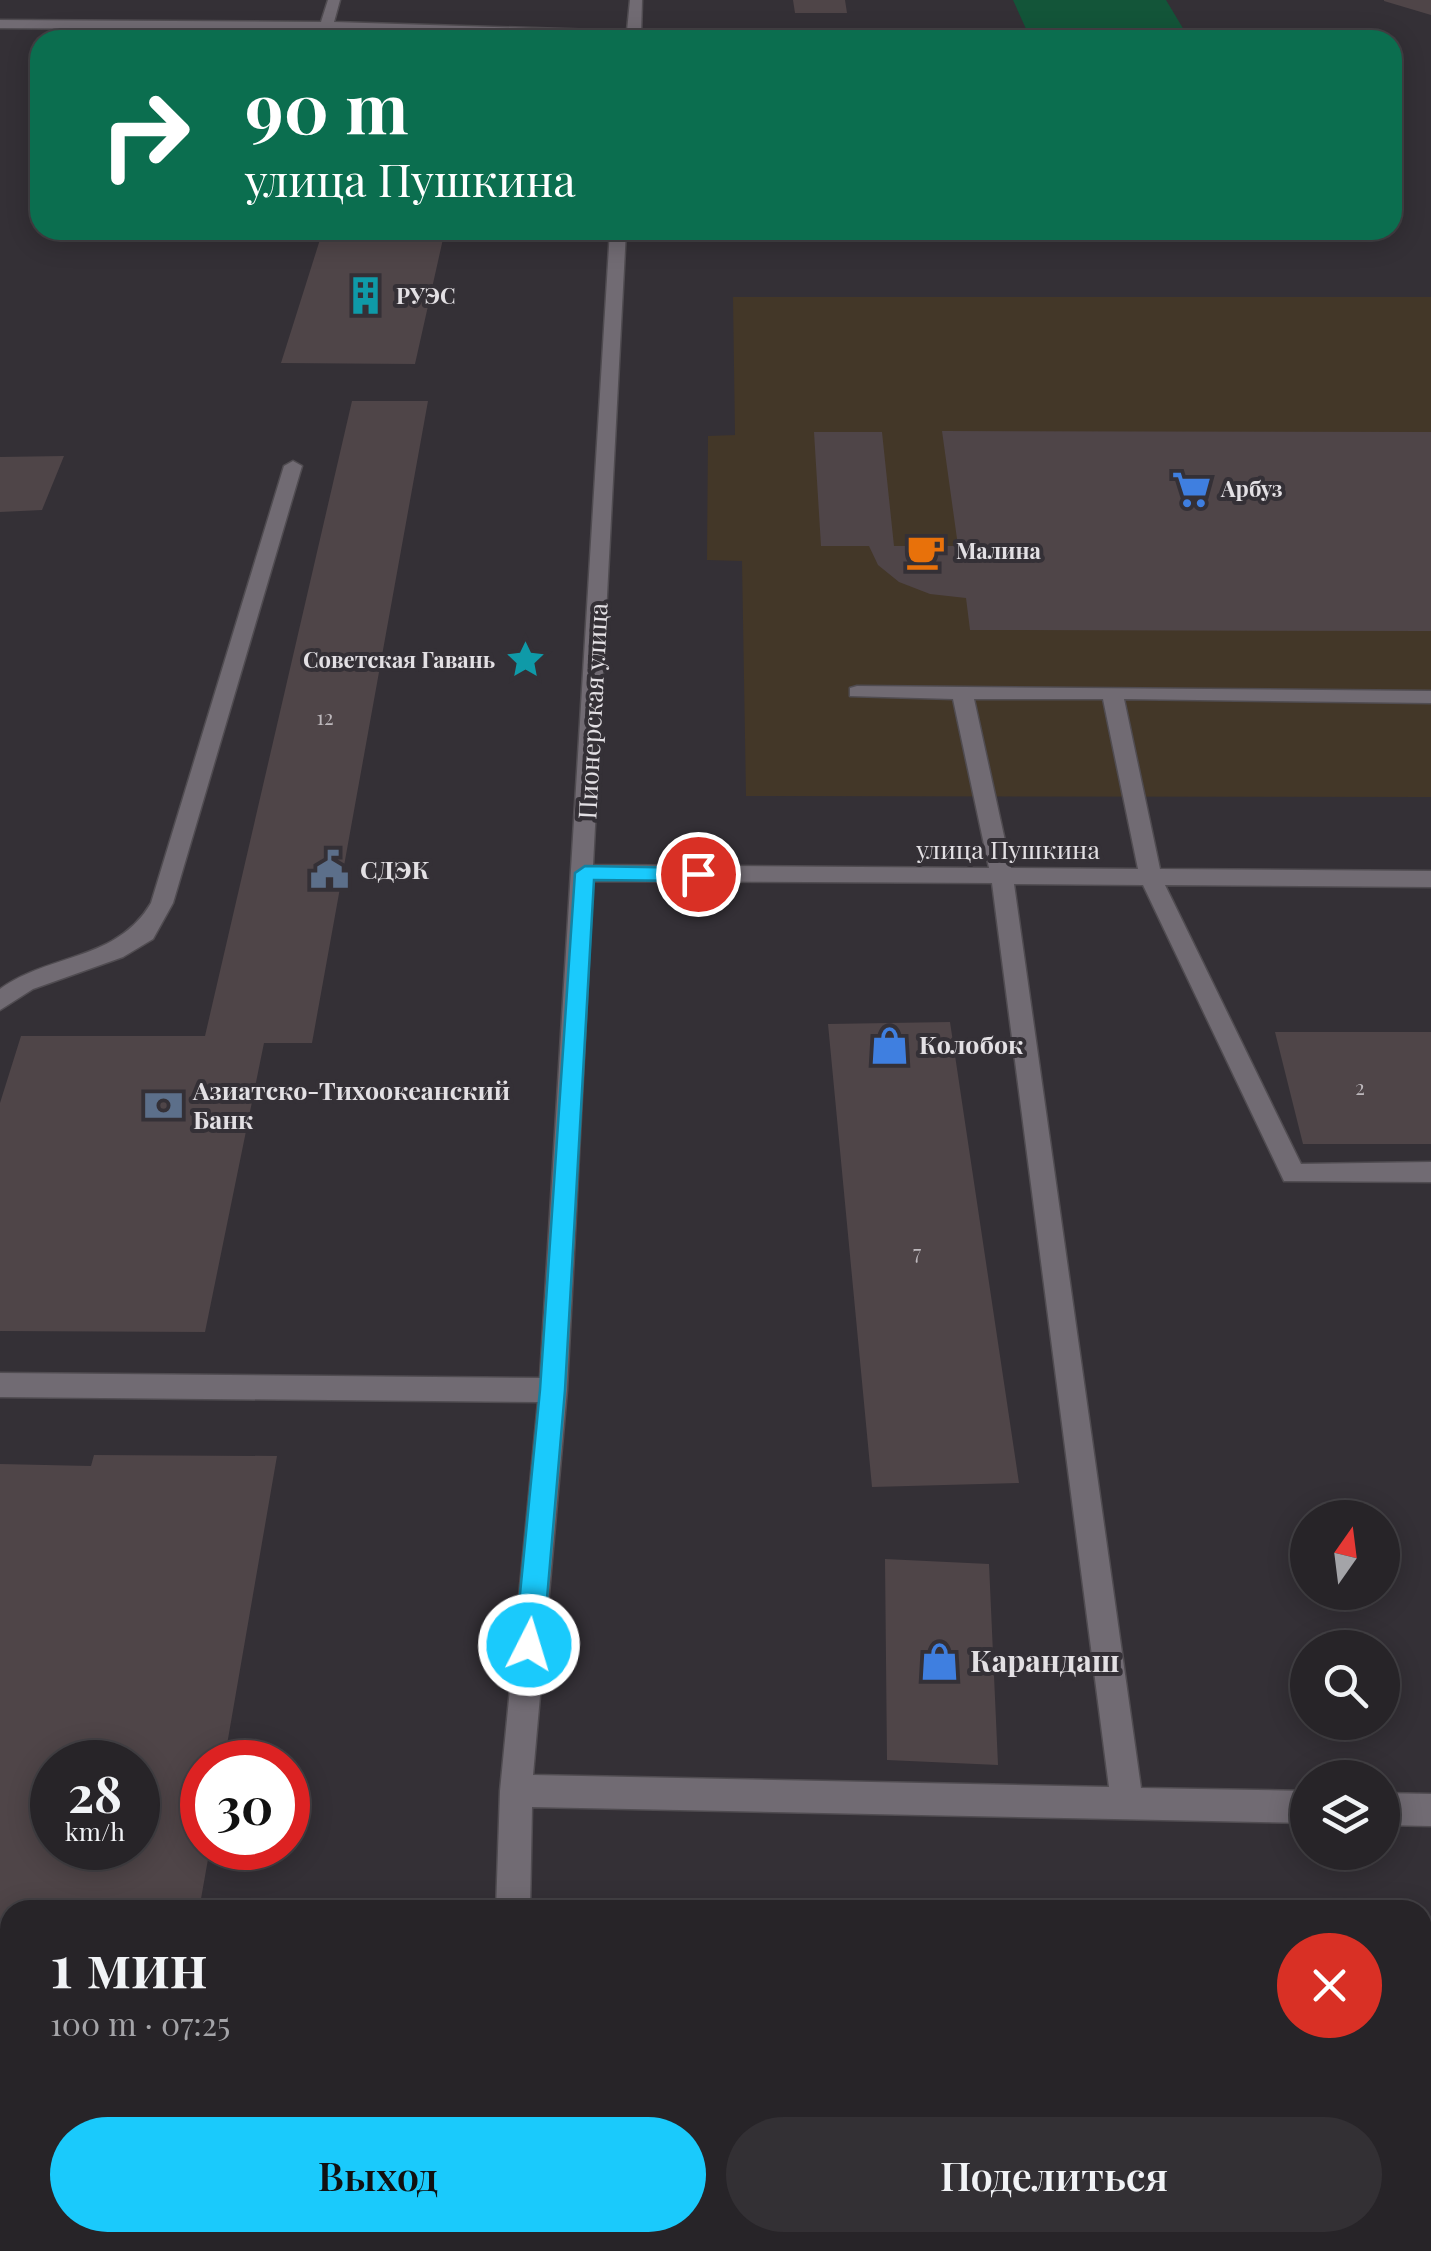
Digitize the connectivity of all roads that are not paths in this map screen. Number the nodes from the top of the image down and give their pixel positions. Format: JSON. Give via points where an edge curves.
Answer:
{"nodes":[{"id":1,"x":334,"y":0,"type":"edge"},
{"id":2,"x":636,"y":0,"type":"edge"},
{"id":3,"x":0,"y":24,"type":"edge"},
{"id":4,"x":326,"y":26,"type":"junction"},
{"id":5,"x":438,"y":30,"type":"edge"},
{"id":6,"x":634,"y":30,"type":"edge"},
{"id":7,"x":617,"y":240,"type":"edge"},
{"id":8,"x":292,"y":466,"type":"dead end"},
{"id":9,"x":857,"y":692,"type":"dead end"},
{"id":10,"x":962,"y":692,"type":"junction"},
{"id":11,"x":1112,"y":693,"type":"junction"},
{"id":12,"x":1431,"y":697,"type":"edge"},
{"id":13,"x":585,"y":873,"type":"junction"},
{"id":14,"x":1002,"y":877,"type":"junction"},
{"id":15,"x":1151,"y":878,"type":"junction"},
{"id":16,"x":1431,"y":879,"type":"edge"},
{"id":17,"x":0,"y":1001,"type":"edge"},
{"id":18,"x":1431,"y":1172,"type":"edge"},
{"id":19,"x":0,"y":1385,"type":"edge"},
{"id":20,"x":552,"y":1390,"type":"junction"},
{"id":21,"x":516,"y":1791,"type":"junction"},
{"id":22,"x":1127,"y":1801,"type":"junction"},
{"id":23,"x":1290,"y":1806,"type":"edge"},
{"id":24,"x":1400,"y":1809,"type":"edge"},
{"id":25,"x":1431,"y":1810,"type":"edge"},
{"id":26,"x":512,"y":1900,"type":"edge"}],
"edges":[{"from":1,"to":4,"type":"street"},
{"from":2,"to":6,"type":"street"},
{"from":3,"to":4,"type":"street"},
{"from":4,"to":5,"type":"street"},
{"from":7,"to":13,"type":"street","name":"Пионерская улица"},
{"from":8,"to":17,"type":"street","via":[[162,903],[145,932],[115,952],[25,983]]},
{"from":9,"to":10,"type":"street"},
{"from":10,"to":11,"type":"street"},
{"from":10,"to":14,"type":"street"},
{"from":11,"to":12,"type":"street"},
{"from":11,"to":15,"type":"street"},
{"from":13,"to":14,"type":"street","name":"улица Пушкина"},
{"from":13,"to":20,"type":"street","name":"Пионерская улица"},
{"from":14,"to":15,"type":"street","name":"улица Пушкина"},
{"from":14,"to":22,"type":"street"},
{"from":15,"to":16,"type":"street","name":"улица Пушкина"},
{"from":15,"to":18,"type":"street","via":[[1293,1174]]},
{"from":19,"to":20,"type":"street"},
{"from":20,"to":21,"type":"street","name":"Пионерская улица"},
{"from":21,"to":22,"type":"street"},
{"from":21,"to":26,"type":"street","name":"Пионерская улица"},
{"from":22,"to":23,"type":"street"},
{"from":24,"to":25,"type":"street"}]}
